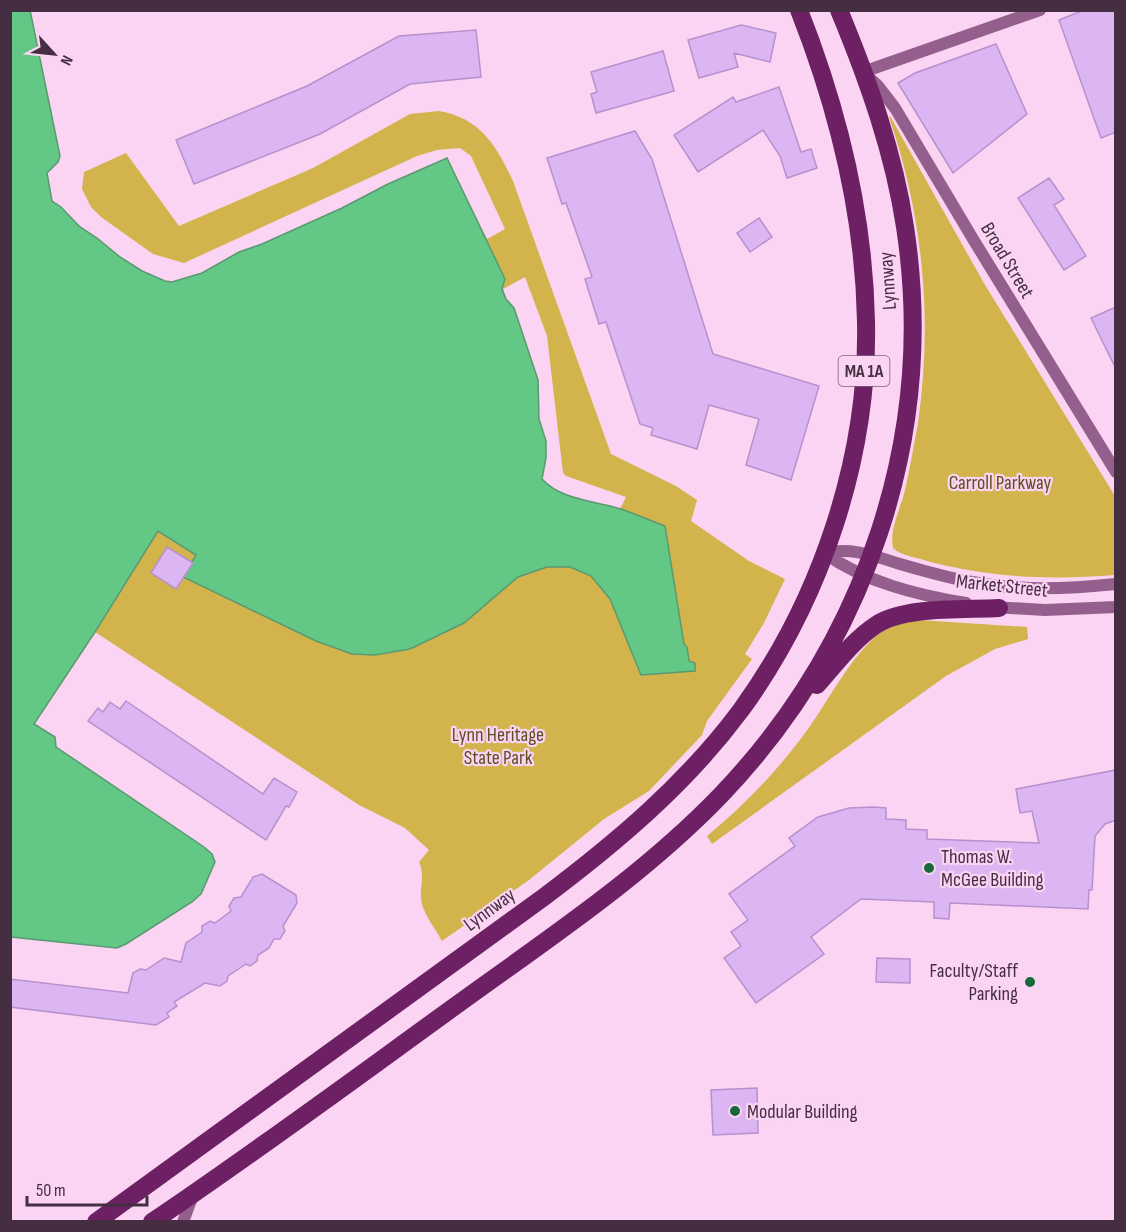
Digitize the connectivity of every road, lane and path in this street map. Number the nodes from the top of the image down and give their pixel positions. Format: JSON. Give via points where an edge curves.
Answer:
{"nodes":[{"id":1,"x":799,"y":10,"type":"edge"},
{"id":2,"x":839,"y":10,"type":"edge"},
{"id":3,"x":1040,"y":10,"type":"edge"},
{"id":4,"x":863,"y":72,"type":"junction"},
{"id":5,"x":1116,"y":472,"type":"edge"},
{"id":6,"x":824,"y":553,"type":"junction"},
{"id":7,"x":872,"y":555,"type":"junction"},
{"id":8,"x":864,"y":576,"type":"junction"},
{"id":9,"x":1116,"y":584,"type":"edge"},
{"id":10,"x":1116,"y":607,"type":"edge"},
{"id":11,"x":999,"y":608,"type":"junction"},
{"id":12,"x":764,"y":745,"type":"junction"},
{"id":13,"x":194,"y":1193,"type":"junction"},
{"id":14,"x":96,"y":1221,"type":"edge"},
{"id":15,"x":152,"y":1221,"type":"edge"},
{"id":16,"x":183,"y":1221,"type":"edge"}],
"edges":[{"from":1,"to":6,"type":"highway","name":"Lynnway","number":"MA 1A","via":[[834,114],[851,184],[865,294],[864,380],[858,426]]},
{"from":2,"to":4,"type":"highway","name":"Lynnway"},
{"from":3,"to":4,"type":"main road"},
{"from":4,"to":5,"type":"main road","name":"Broad Street","via":[[895,108]]},
{"from":4,"to":7,"type":"highway","name":"Lynnway","via":[[901,200],[912,317],[903,437],[891,495]]},
{"from":6,"to":7,"type":"main road","via":[[844,550]]},
{"from":6,"to":8,"type":"main road"},
{"from":6,"to":14,"type":"highway","name":"Lynnway","via":[[794,622],[759,684],[703,756],[647,814],[552,891]]},
{"from":7,"to":8,"type":"highway","name":"Lynnway"},
{"from":7,"to":9,"type":"main road","name":"Market Street","via":[[971,582],[1008,587]]},
{"from":8,"to":11,"type":"main road","name":"Market Street","via":[[953,601]]},
{"from":8,"to":12,"type":"highway","name":"Lynnway","via":[[824,659]]},
{"from":10,"to":11,"type":"main road","name":"Market Street"},
{"from":11,"to":12,"type":"highway","via":[[911,613],[876,624]]},
{"from":12,"to":13,"type":"highway","name":"Lynnway","via":[[702,814],[634,875]]},
{"from":13,"to":15,"type":"highway","name":"Lynnway"},
{"from":13,"to":16,"type":"main road"}]}
